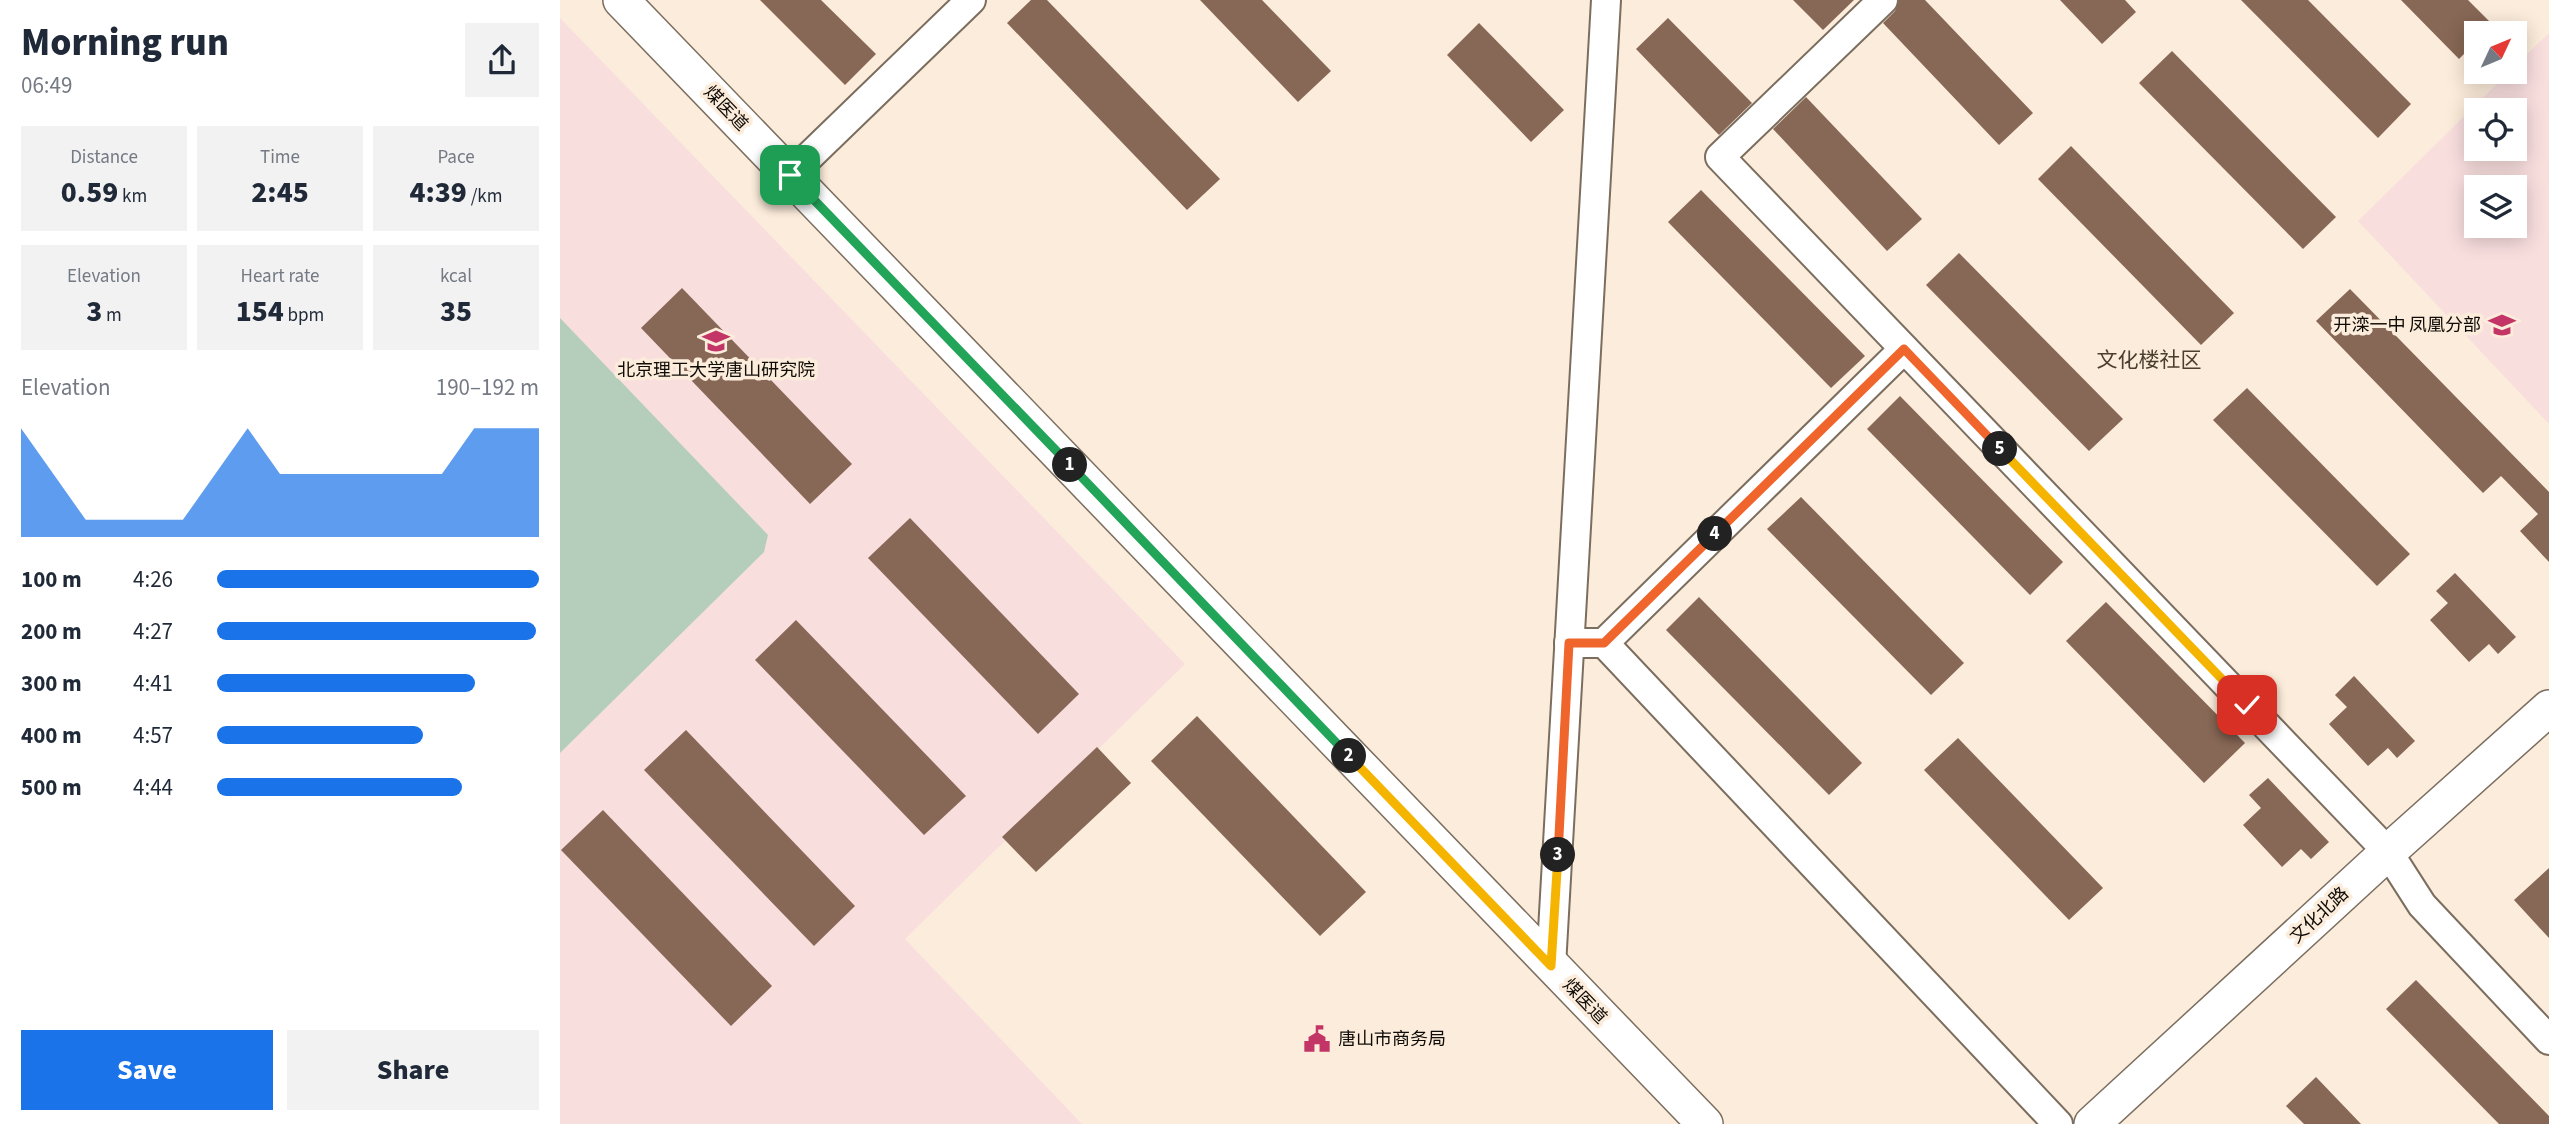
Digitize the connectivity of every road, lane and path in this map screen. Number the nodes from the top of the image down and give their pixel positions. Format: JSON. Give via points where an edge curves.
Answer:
{"nodes":[{"id":1,"x":621,"y":0,"type":"edge"},
{"id":2,"x":971,"y":0,"type":"edge"},
{"id":3,"x":1606,"y":0,"type":"edge"},
{"id":4,"x":1883,"y":0,"type":"edge"},
{"id":5,"x":790,"y":175,"type":"junction"},
{"id":6,"x":1904,"y":349,"type":"junction"},
{"id":7,"x":1569,"y":643,"type":"junction"},
{"id":8,"x":1604,"y":643,"type":"junction"},
{"id":9,"x":2549,"y":708,"type":"edge"},
{"id":10,"x":2388,"y":852,"type":"junction"},
{"id":11,"x":1551,"y":966,"type":"junction"},
{"id":12,"x":2549,"y":1040,"type":"edge"},
{"id":13,"x":1705,"y":1124,"type":"edge"},
{"id":14,"x":2058,"y":1124,"type":"edge"},
{"id":15,"x":2092,"y":1124,"type":"edge"}],
"edges":[{"from":1,"to":5,"type":"street","name":"煤医道"},
{"from":2,"to":5,"type":"street"},
{"from":3,"to":7,"type":"street"},
{"from":4,"to":6,"type":"street","via":[[1720,157]]},
{"from":5,"to":11,"type":"street","name":"煤医道"},
{"from":6,"to":8,"type":"street"},
{"from":6,"to":10,"type":"street"},
{"from":7,"to":8,"type":"street"},
{"from":7,"to":11,"type":"street"},
{"from":8,"to":14,"type":"street"},
{"from":9,"to":10,"type":"street","name":"文化北路"},
{"from":10,"to":12,"type":"street","via":[[2423,905]]},
{"from":10,"to":15,"type":"street","name":"文化北路"},
{"from":11,"to":13,"type":"street","name":"煤医道"}]}
